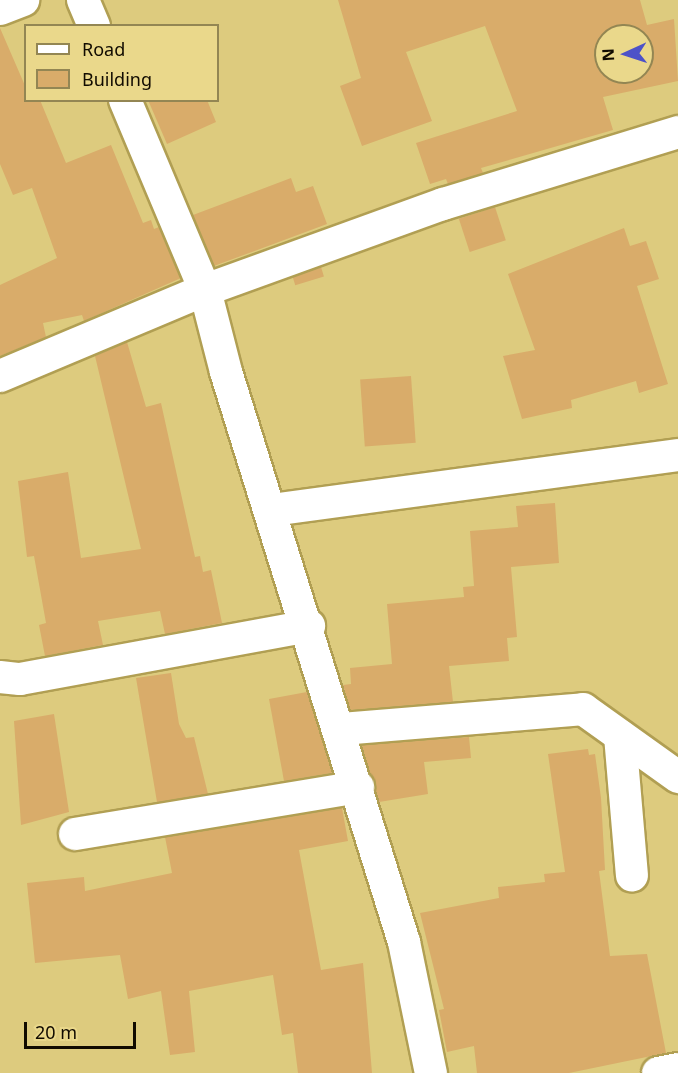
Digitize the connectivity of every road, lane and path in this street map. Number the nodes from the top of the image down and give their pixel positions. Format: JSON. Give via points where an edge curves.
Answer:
{"nodes":[{"id":1,"x":23,"y":0,"type":"edge"},
{"id":2,"x":83,"y":0,"type":"edge"},
{"id":3,"x":0,"y":9,"type":"edge"},
{"id":4,"x":93,"y":24,"type":"edge"},
{"id":5,"x":126,"y":102,"type":"edge"},
{"id":6,"x":678,"y":132,"type":"edge"},
{"id":7,"x":205,"y":290,"type":"junction"},
{"id":8,"x":0,"y":376,"type":"edge"},
{"id":9,"x":678,"y":455,"type":"edge"},
{"id":10,"x":272,"y":510,"type":"junction"},
{"id":11,"x":309,"y":626,"type":"junction"},
{"id":12,"x":0,"y":677,"type":"edge"},
{"id":13,"x":342,"y":729,"type":"junction"},
{"id":14,"x":620,"y":736,"type":"junction"},
{"id":15,"x":678,"y":777,"type":"edge"},
{"id":16,"x":358,"y":787,"type":"junction"},
{"id":17,"x":75,"y":834,"type":"dead end"},
{"id":18,"x":632,"y":875,"type":"dead end"},
{"id":19,"x":678,"y":1069,"type":"edge"},
{"id":20,"x":431,"y":1073,"type":"edge"},
{"id":21,"x":658,"y":1073,"type":"edge"}],
"edges":[{"from":1,"to":3,"type":"street"},
{"from":2,"to":4,"type":"street"},
{"from":5,"to":7,"type":"street"},
{"from":6,"to":7,"type":"street","via":[[531,174]]},
{"from":7,"to":8,"type":"street"},
{"from":7,"to":10,"type":"street","via":[[226,372]]},
{"from":9,"to":10,"type":"street"},
{"from":10,"to":11,"type":"street"},
{"from":11,"to":12,"type":"street","via":[[20,679]]},
{"from":11,"to":13,"type":"street"},
{"from":13,"to":14,"type":"street","via":[[583,709]]},
{"from":13,"to":16,"type":"street"},
{"from":14,"to":15,"type":"street"},
{"from":14,"to":18,"type":"street"},
{"from":16,"to":17,"type":"street"},
{"from":16,"to":20,"type":"street","via":[[404,942]]},
{"from":19,"to":21,"type":"street"}]}
